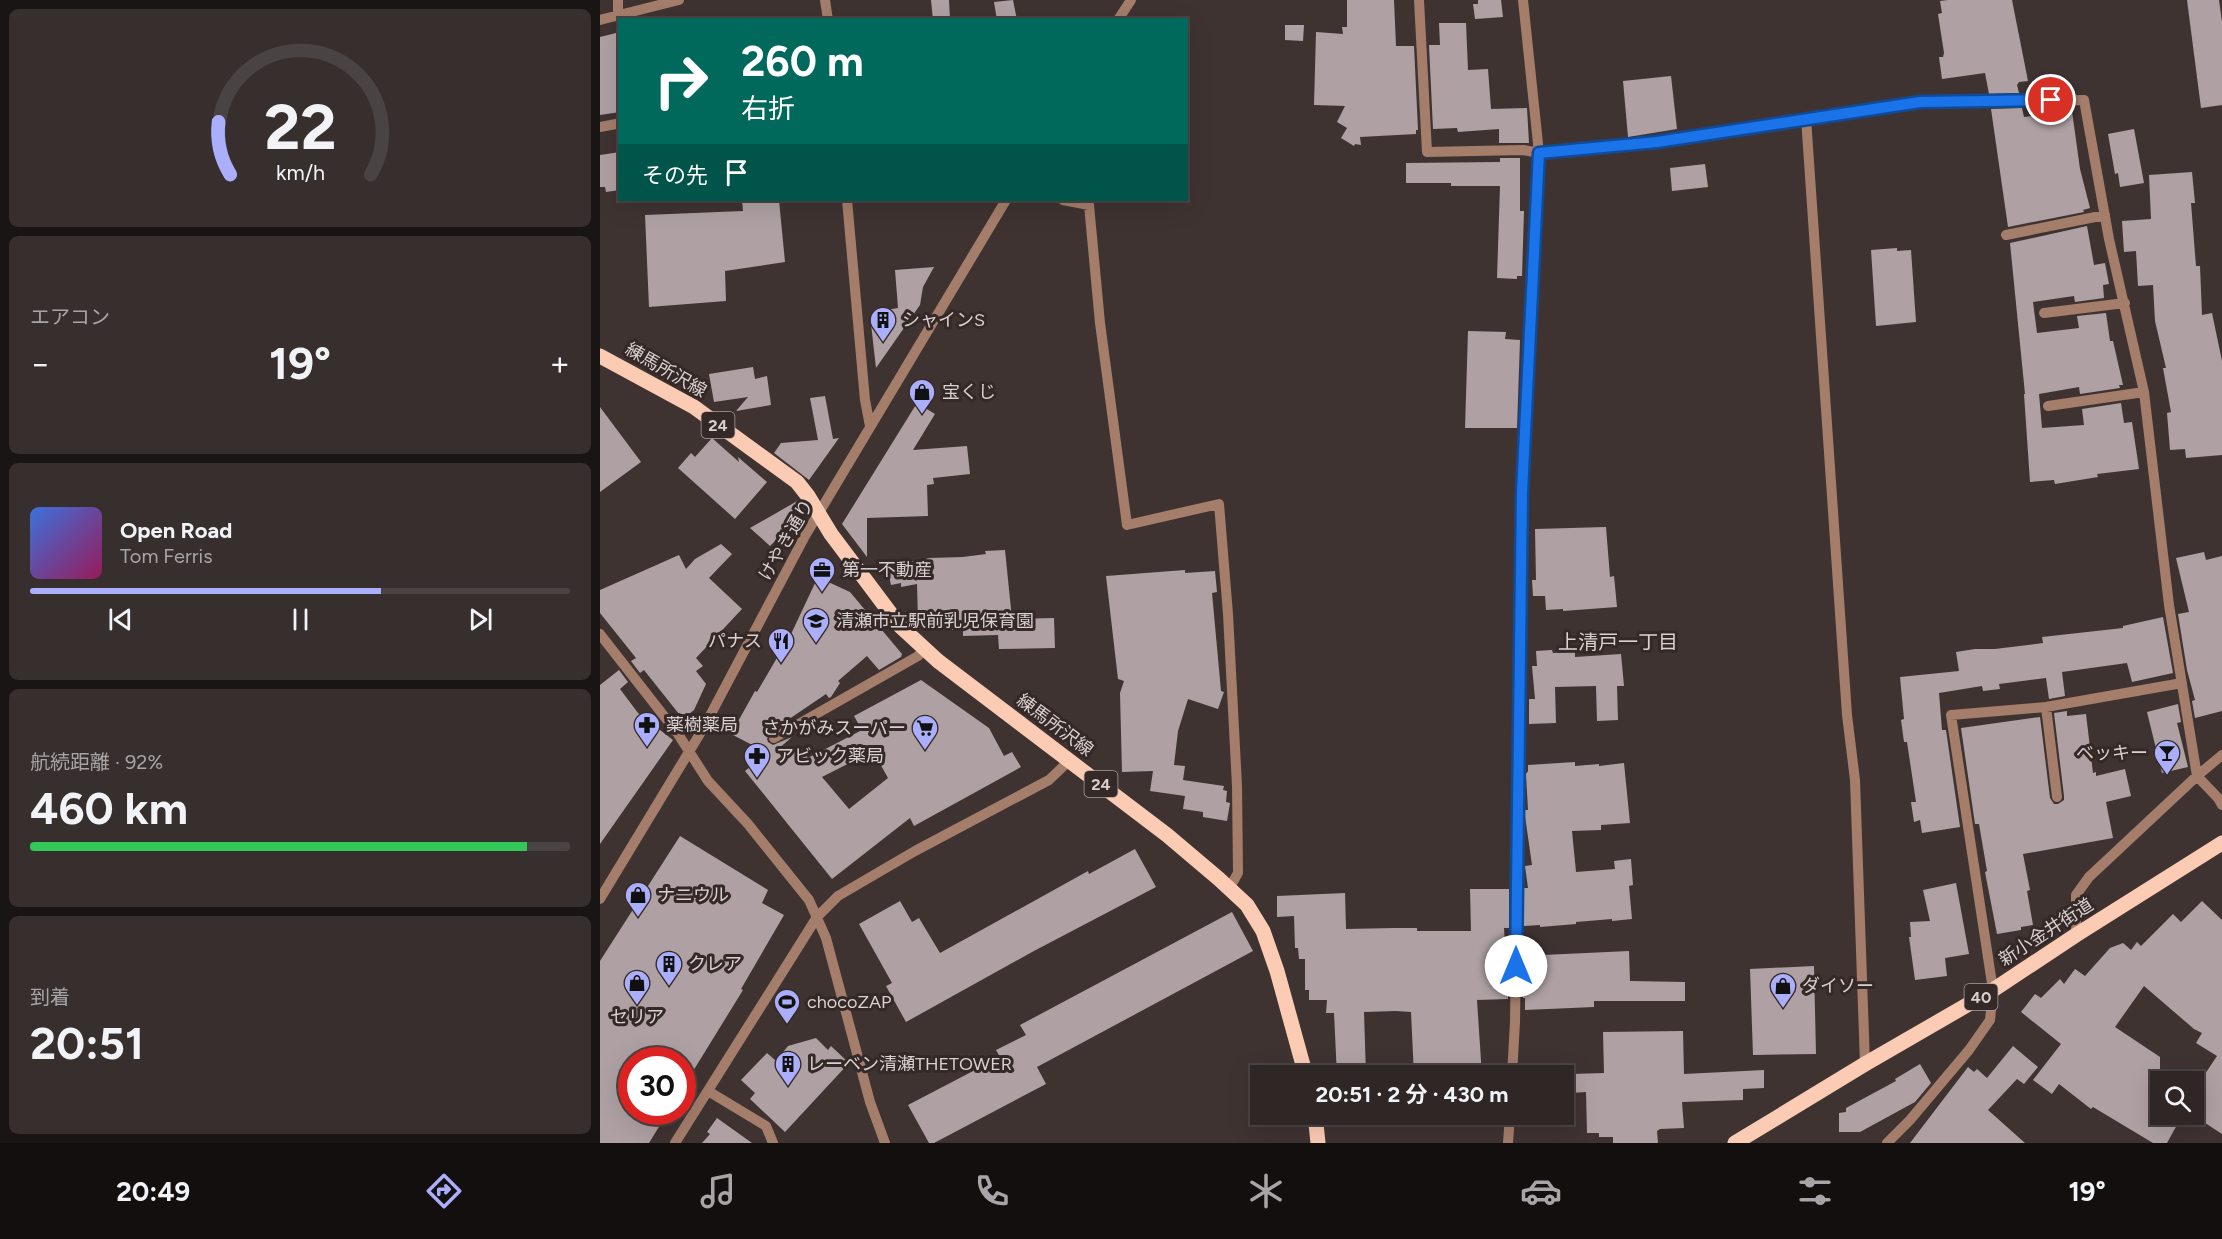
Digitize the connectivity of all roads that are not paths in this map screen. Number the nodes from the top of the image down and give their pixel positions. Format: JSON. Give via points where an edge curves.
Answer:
{"nodes":[{"id":1,"x":618,"y":0,"type":"edge"},
{"id":2,"x":679,"y":0,"type":"edge"},
{"id":3,"x":825,"y":0,"type":"edge"},
{"id":4,"x":1131,"y":0,"type":"edge"},
{"id":5,"x":1419,"y":0,"type":"edge"},
{"id":6,"x":1523,"y":0,"type":"edge"},
{"id":7,"x":618,"y":16,"type":"junction"},
{"id":8,"x":828,"y":18,"type":"edge"},
{"id":9,"x":1119,"y":18,"type":"edge"},
{"id":10,"x":600,"y":20,"type":"edge"},
{"id":11,"x":1806,"y":118,"type":"junction"},
{"id":12,"x":616,"y":124,"type":"dead end"},
{"id":13,"x":600,"y":127,"type":"edge"},
{"id":14,"x":1539,"y":153,"type":"junction"},
{"id":15,"x":848,"y":201,"type":"edge"},
{"id":16,"x":1005,"y":201,"type":"edge"},
{"id":17,"x":1068,"y":201,"type":"edge"},
{"id":18,"x":2105,"y":215,"type":"junction"},
{"id":19,"x":2006,"y":235,"type":"dead end"},
{"id":20,"x":2125,"y":303,"type":"junction"},
{"id":21,"x":2044,"y":313,"type":"dead end"},
{"id":22,"x":600,"y":356,"type":"edge"},
{"id":23,"x":2144,"y":392,"type":"junction"},
{"id":24,"x":2048,"y":406,"type":"dead end"},
{"id":25,"x":870,"y":426,"type":"junction"},
{"id":26,"x":819,"y":515,"type":"junction"},
{"id":27,"x":600,"y":634,"type":"edge"},
{"id":28,"x":925,"y":649,"type":"junction"},
{"id":29,"x":2181,"y":683,"type":"junction"},
{"id":30,"x":2046,"y":707,"type":"junction"},
{"id":31,"x":774,"y":738,"type":"dead end"},
{"id":32,"x":689,"y":752,"type":"junction"},
{"id":33,"x":2222,"y":755,"type":"edge"},
{"id":34,"x":1070,"y":760,"type":"junction"},
{"id":35,"x":2197,"y":776,"type":"junction"},
{"id":36,"x":2057,"y":797,"type":"dead end"},
{"id":37,"x":2222,"y":805,"type":"edge"},
{"id":38,"x":2222,"y":843,"type":"edge"},
{"id":39,"x":1230,"y":887,"type":"junction"},
{"id":40,"x":600,"y":899,"type":"edge"},
{"id":41,"x":817,"y":917,"type":"junction"},
{"id":42,"x":2076,"y":935,"type":"junction"},
{"id":43,"x":1993,"y":990,"type":"junction"},
{"id":44,"x":1865,"y":1064,"type":"junction"},
{"id":45,"x":1303,"y":1065,"type":"edge"},
{"id":46,"x":1513,"y":1065,"type":"edge"},
{"id":47,"x":708,"y":1091,"type":"junction"},
{"id":48,"x":1316,"y":1125,"type":"edge"},
{"id":49,"x":1509,"y":1125,"type":"edge"},
{"id":50,"x":675,"y":1143,"type":"edge"},
{"id":51,"x":773,"y":1143,"type":"edge"},
{"id":52,"x":885,"y":1143,"type":"edge"},
{"id":53,"x":1318,"y":1143,"type":"edge"},
{"id":54,"x":1508,"y":1143,"type":"edge"},
{"id":55,"x":1735,"y":1143,"type":"edge"},
{"id":56,"x":1887,"y":1143,"type":"edge"}],
"edges":[{"from":1,"to":7,"type":"street"},
{"from":2,"to":7,"type":"street"},
{"from":3,"to":8,"type":"street"},
{"from":4,"to":9,"type":"street"},
{"from":5,"to":14,"type":"street","via":[[1427,152]]},
{"from":6,"to":14,"type":"street"},
{"from":7,"to":10,"type":"street"},
{"from":11,"to":14,"type":"street","via":[[1657,142]]},
{"from":11,"to":18,"type":"street","via":[[1920,102],[2084,100]]},
{"from":11,"to":44,"type":"street","via":[[1846,703],[1855,780]]},
{"from":12,"to":13,"type":"street"},
{"from":14,"to":46,"type":"street","via":[[1522,492]]},
{"from":15,"to":25,"type":"street"},
{"from":16,"to":25,"type":"street","name":"けやき通り"},
{"from":17,"to":39,"type":"street","via":[[1089,205],[1126,525],[1219,504],[1237,786],[1238,873]]},
{"from":18,"to":19,"type":"street"},
{"from":18,"to":20,"type":"street"},
{"from":20,"to":21,"type":"street"},
{"from":20,"to":23,"type":"street"},
{"from":22,"to":26,"type":"main road","name":"練馬所沢線","number":"24","via":[[694,407],[745,444],[797,482]]},
{"from":23,"to":24,"type":"street"},
{"from":23,"to":29,"type":"street"},
{"from":25,"to":26,"type":"street","name":"けやき通り"},
{"from":26,"to":28,"type":"main road","name":"練馬所沢線","number":"24","via":[[900,626]]},
{"from":26,"to":32,"type":"street","name":"けやき通り"},
{"from":27,"to":32,"type":"street"},
{"from":28,"to":31,"type":"street"},
{"from":28,"to":34,"type":"main road","name":"練馬所沢線","number":"24"},
{"from":29,"to":30,"type":"street"},
{"from":29,"to":35,"type":"street"},
{"from":30,"to":36,"type":"street"},
{"from":30,"to":43,"type":"street","via":[[1951,715]]},
{"from":32,"to":40,"type":"street","name":"けやき通り"},
{"from":32,"to":41,"type":"street","via":[[708,781],[809,900]]},
{"from":33,"to":35,"type":"street"},
{"from":34,"to":39,"type":"main road","name":"練馬所沢線","number":"24"},
{"from":34,"to":41,"type":"street","via":[[1049,780],[838,896]]},
{"from":35,"to":37,"type":"street"},
{"from":35,"to":42,"type":"street","via":[[2089,877],[2076,895]]},
{"from":38,"to":42,"type":"main road","name":"新小金井街道","number":"40"},
{"from":39,"to":45,"type":"main road","name":"練馬所沢線","number":"24","via":[[1263,931]]},
{"from":41,"to":47,"type":"street"},
{"from":41,"to":52,"type":"street"},
{"from":42,"to":43,"type":"main road","name":"新小金井街道","number":"40"},
{"from":43,"to":44,"type":"main road","name":"新小金井街道","number":"40"},
{"from":43,"to":56,"type":"street","via":[[1990,1020],[1918,1111]]},
{"from":44,"to":55,"type":"main road","name":"新小金井街道","number":"40"},
{"from":47,"to":50,"type":"street"},
{"from":47,"to":51,"type":"street","via":[[766,1126]]},
{"from":48,"to":53,"type":"main road"},
{"from":49,"to":54,"type":"street"}]}
